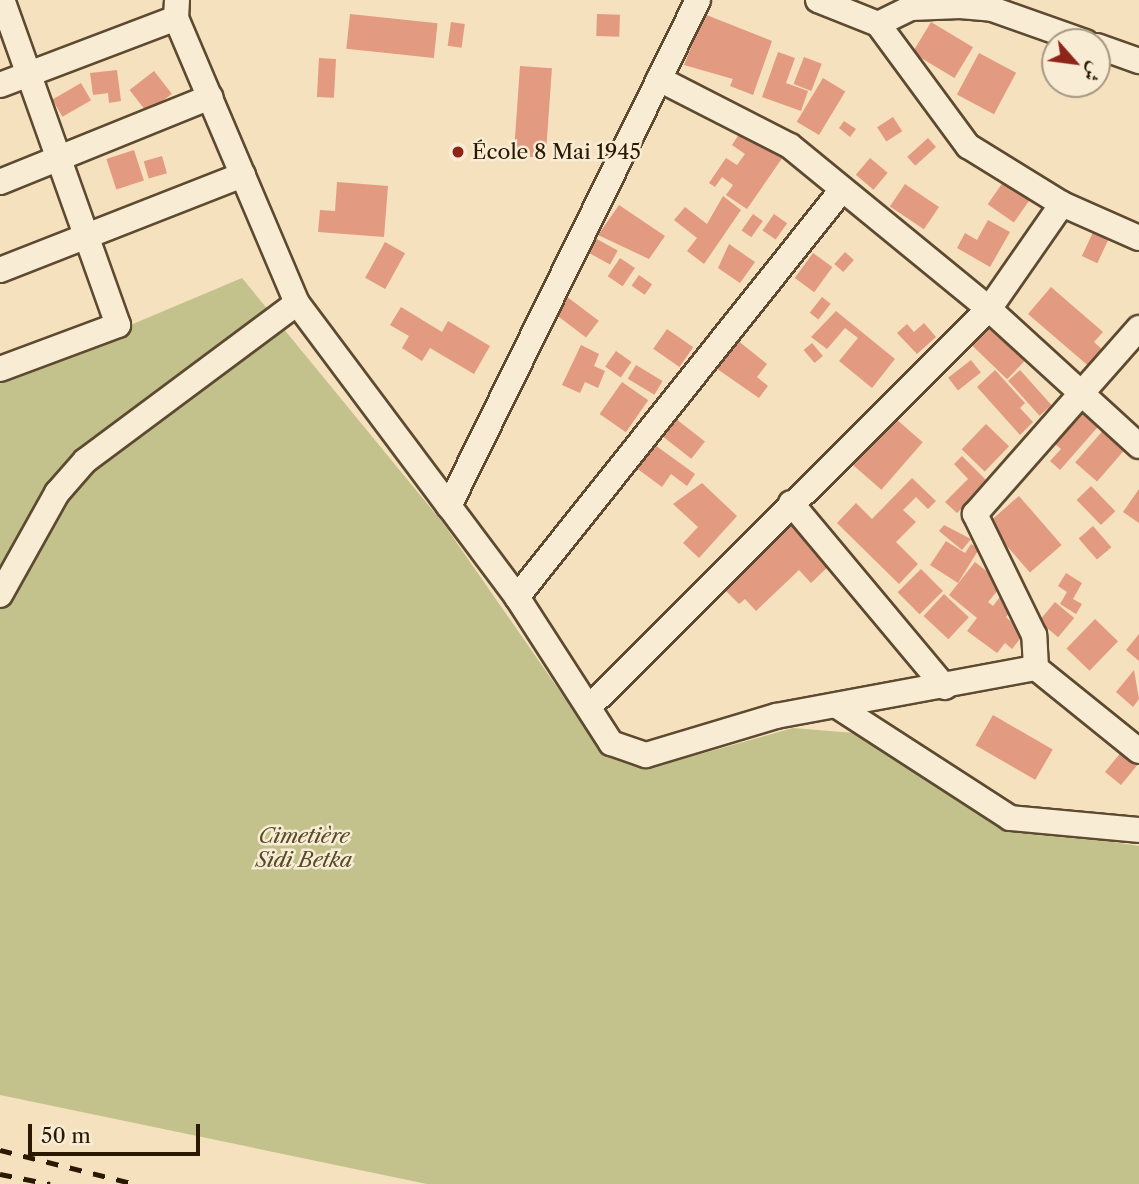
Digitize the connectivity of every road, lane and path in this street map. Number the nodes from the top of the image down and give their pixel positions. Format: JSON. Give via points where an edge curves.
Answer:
{"nodes":[{"id":1,"x":2,"y":0,"type":"edge"},
{"id":2,"x":698,"y":0,"type":"edge"},
{"id":3,"x":818,"y":0,"type":"edge"},
{"id":4,"x":961,"y":3,"type":"edge"},
{"id":5,"x":176,"y":9,"type":"edge"},
{"id":6,"x":878,"y":24,"type":"junction"},
{"id":7,"x":1046,"y":28,"type":"edge"},
{"id":8,"x":1111,"y":51,"type":"edge"},
{"id":9,"x":1139,"y":61,"type":"edge"},
{"id":10,"x":27,"y":75,"type":"junction"},
{"id":11,"x":659,"y":79,"type":"junction"},
{"id":12,"x":0,"y":85,"type":"edge"},
{"id":13,"x":210,"y":97,"type":"junction"},
{"id":14,"x":58,"y":160,"type":"junction"},
{"id":15,"x":243,"y":175,"type":"junction"},
{"id":16,"x":0,"y":182,"type":"edge"},
{"id":17,"x":841,"y":191,"type":"junction"},
{"id":18,"x":1062,"y":204,"type":"junction"},
{"id":19,"x":86,"y":236,"type":"junction"},
{"id":20,"x":1139,"y":238,"type":"edge"},
{"id":21,"x":0,"y":270,"type":"edge"},
{"id":22,"x":297,"y":303,"type":"junction"},
{"id":23,"x":989,"y":309,"type":"junction"},
{"id":24,"x":1139,"y":328,"type":"edge"},
{"id":25,"x":0,"y":369,"type":"edge"},
{"id":26,"x":1079,"y":390,"type":"junction"},
{"id":27,"x":1139,"y":446,"type":"edge"},
{"id":28,"x":791,"y":503,"type":"junction"},
{"id":29,"x":449,"y":506,"type":"junction"},
{"id":30,"x":2,"y":583,"type":"edge"},
{"id":31,"x":517,"y":597,"type":"junction"},
{"id":32,"x":1036,"y":668,"type":"junction"},
{"id":33,"x":945,"y":687,"type":"junction"},
{"id":34,"x":837,"y":706,"type":"junction"},
{"id":35,"x":589,"y":707,"type":"junction"},
{"id":36,"x":1139,"y":751,"type":"edge"},
{"id":37,"x":1139,"y":830,"type":"edge"}],
"edges":[{"from":1,"to":10,"type":"street"},
{"from":2,"to":11,"type":"street"},
{"from":3,"to":6,"type":"street"},
{"from":4,"to":6,"type":"street","via":[[911,8]]},
{"from":4,"to":7,"type":"street"},
{"from":5,"to":10,"type":"street"},
{"from":5,"to":13,"type":"street"},
{"from":6,"to":18,"type":"street","via":[[968,146]]},
{"from":8,"to":9,"type":"street"},
{"from":10,"to":12,"type":"street"},
{"from":10,"to":14,"type":"street"},
{"from":11,"to":17,"type":"street","via":[[790,146]]},
{"from":11,"to":29,"type":"street"},
{"from":13,"to":14,"type":"street"},
{"from":13,"to":15,"type":"street"},
{"from":14,"to":16,"type":"street"},
{"from":14,"to":19,"type":"street"},
{"from":15,"to":19,"type":"street"},
{"from":15,"to":22,"type":"street"},
{"from":17,"to":23,"type":"street"},
{"from":17,"to":31,"type":"street"},
{"from":18,"to":20,"type":"street"},
{"from":18,"to":23,"type":"street"},
{"from":19,"to":21,"type":"street"},
{"from":19,"to":25,"type":"street","via":[[118,325]]},
{"from":22,"to":29,"type":"street"},
{"from":22,"to":30,"type":"street","via":[[85,461],[57,493]]},
{"from":23,"to":26,"type":"street"},
{"from":23,"to":28,"type":"street"},
{"from":24,"to":26,"type":"street"},
{"from":26,"to":27,"type":"street"},
{"from":26,"to":32,"type":"street","via":[[975,514],[1034,635]]},
{"from":28,"to":33,"type":"street"},
{"from":28,"to":35,"type":"street"},
{"from":29,"to":31,"type":"street"},
{"from":31,"to":35,"type":"street"},
{"from":32,"to":33,"type":"street"},
{"from":32,"to":36,"type":"street"},
{"from":33,"to":34,"type":"street"},
{"from":34,"to":35,"type":"street","via":[[776,716],[646,755],[611,743]]},
{"from":34,"to":37,"type":"street","via":[[1010,818]]}]}
